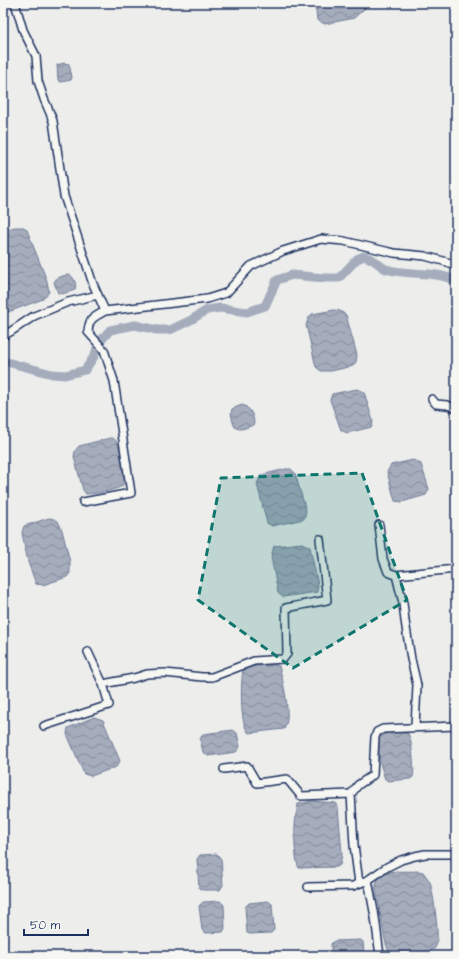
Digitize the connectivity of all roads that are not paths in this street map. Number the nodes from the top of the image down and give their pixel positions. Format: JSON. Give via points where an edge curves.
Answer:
{"nodes":[{"id":1,"x":15,"y":3,"type":"edge"},
{"id":2,"x":456,"y":266,"type":"edge"},
{"id":3,"x":98,"y":295,"type":"junction"},
{"id":4,"x":105,"y":311,"type":"junction"},
{"id":5,"x":3,"y":336,"type":"edge"},
{"id":6,"x":432,"y":399,"type":"dead end"},
{"id":7,"x":456,"y":408,"type":"edge"},
{"id":8,"x":83,"y":502,"type":"dead end"},
{"id":9,"x":379,"y":525,"type":"dead end"},
{"id":10,"x":320,"y":539,"type":"dead end"},
{"id":11,"x":456,"y":569,"type":"edge"},
{"id":12,"x":396,"y":576,"type":"junction"},
{"id":13,"x":88,"y":652,"type":"dead end"},
{"id":14,"x":103,"y":684,"type":"junction"},
{"id":15,"x":44,"y":726,"type":"dead end"},
{"id":16,"x":456,"y":726,"type":"edge"},
{"id":17,"x":415,"y":727,"type":"junction"},
{"id":18,"x":224,"y":769,"type":"dead end"},
{"id":19,"x":351,"y":794,"type":"junction"},
{"id":20,"x":456,"y":854,"type":"edge"},
{"id":21,"x":368,"y":880,"type":"junction"},
{"id":22,"x":359,"y":884,"type":"junction"},
{"id":23,"x":308,"y":887,"type":"dead end"},
{"id":24,"x":380,"y":956,"type":"edge"}],
"edges":[{"from":1,"to":3,"type":"street","via":[[23,30],[36,56],[38,81],[53,121],[64,196]]},
{"from":2,"to":4,"type":"street","via":[[425,256],[394,253],[344,240],[321,239],[283,251],[251,266],[226,293],[207,299]]},
{"from":3,"to":4,"type":"street"},
{"from":3,"to":5,"type":"street","via":[[68,302],[34,316]]},
{"from":4,"to":8,"type":"street","via":[[89,323],[88,332],[104,350],[114,381],[131,493]]},
{"from":6,"to":7,"type":"street","via":[[436,404]]},
{"from":9,"to":12,"type":"street","via":[[383,559],[388,572]]},
{"from":10,"to":14,"type":"street","via":[[327,600],[286,608],[286,654],[283,659],[254,661],[212,677],[147,674]]},
{"from":11,"to":12,"type":"street"},
{"from":12,"to":17,"type":"street","via":[[417,685]]},
{"from":13,"to":14,"type":"street"},
{"from":14,"to":15,"type":"street","via":[[109,705]]},
{"from":16,"to":17,"type":"street"},
{"from":17,"to":19,"type":"street","via":[[383,729],[378,732],[375,738],[373,775],[358,785]]},
{"from":18,"to":19,"type":"street","via":[[247,766],[257,783],[287,779],[302,796]]},
{"from":19,"to":22,"type":"street"},
{"from":20,"to":21,"type":"street","via":[[425,854],[401,860]]},
{"from":21,"to":22,"type":"street"},
{"from":21,"to":24,"type":"street"},
{"from":22,"to":23,"type":"street"}]}
